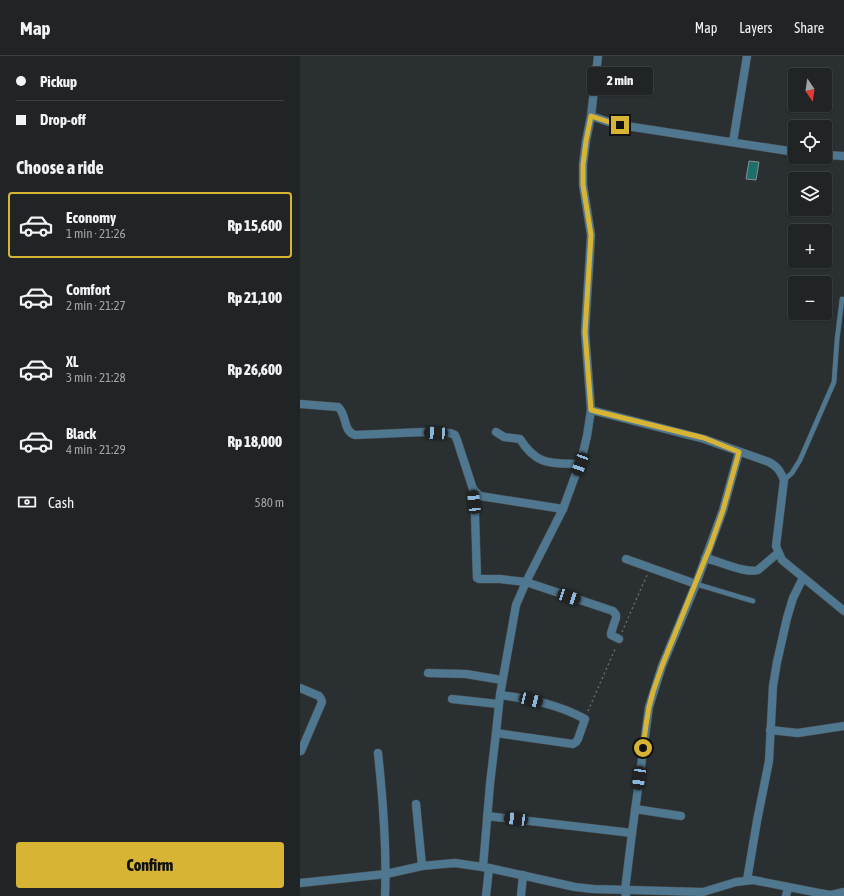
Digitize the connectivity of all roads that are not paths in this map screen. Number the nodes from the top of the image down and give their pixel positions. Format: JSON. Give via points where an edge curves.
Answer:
{"nodes":[{"id":1,"x":598,"y":56,"type":"edge"},
{"id":2,"x":747,"y":56,"type":"edge"},
{"id":3,"x":591,"y":116,"type":"junction"},
{"id":4,"x":733,"y":142,"type":"junction"},
{"id":5,"x":788,"y":151,"type":"edge"},
{"id":6,"x":832,"y":155,"type":"edge"},
{"id":7,"x":844,"y":156,"type":"edge"},
{"id":8,"x":842,"y":299,"type":"dead end"},
{"id":9,"x":300,"y":404,"type":"edge"},
{"id":10,"x":591,"y":410,"type":"junction"},
{"id":11,"x":496,"y":432,"type":"dead end"},
{"id":12,"x":739,"y":452,"type":"junction"},
{"id":13,"x":580,"y":464,"type":"junction"},
{"id":14,"x":784,"y":480,"type":"junction"},
{"id":15,"x":473,"y":489,"type":"junction"},
{"id":16,"x":563,"y":509,"type":"junction"},
{"id":17,"x":778,"y":552,"type":"junction"},
{"id":18,"x":706,"y":558,"type":"junction"},
{"id":19,"x":626,"y":559,"type":"dead end"},
{"id":20,"x":803,"y":578,"type":"junction"},
{"id":21,"x":526,"y":582,"type":"junction"},
{"id":22,"x":696,"y":584,"type":"junction"},
{"id":23,"x":753,"y":601,"type":"dead end"},
{"id":24,"x":844,"y":611,"type":"edge"},
{"id":25,"x":619,"y":639,"type":"dead end"},
{"id":26,"x":428,"y":673,"type":"dead end"},
{"id":27,"x":502,"y":680,"type":"junction"},
{"id":28,"x":300,"y":688,"type":"edge"},
{"id":29,"x":452,"y":699,"type":"dead end"},
{"id":30,"x":499,"y":699,"type":"junction"},
{"id":31,"x":844,"y":726,"type":"edge"},
{"id":32,"x":770,"y":730,"type":"junction"},
{"id":33,"x":496,"y":733,"type":"junction"},
{"id":34,"x":300,"y":751,"type":"edge"},
{"id":35,"x":378,"y":753,"type":"dead end"},
{"id":36,"x":416,"y":804,"type":"dead end"},
{"id":37,"x":635,"y":809,"type":"junction"},
{"id":38,"x":487,"y":816,"type":"junction"},
{"id":39,"x":681,"y":816,"type":"dead end"},
{"id":40,"x":632,"y":833,"type":"junction"},
{"id":41,"x":422,"y":866,"type":"junction"},
{"id":42,"x":486,"y":867,"type":"junction"},
{"id":43,"x":386,"y":874,"type":"junction"},
{"id":44,"x":523,"y":875,"type":"junction"},
{"id":45,"x":747,"y":880,"type":"junction"},
{"id":46,"x":300,"y":884,"type":"edge"},
{"id":47,"x":787,"y":892,"type":"edge"},
{"id":48,"x":844,"y":892,"type":"edge"},
{"id":49,"x":626,"y":893,"type":"edge"},
{"id":50,"x":712,"y":893,"type":"edge"},
{"id":51,"x":691,"y":894,"type":"edge"},
{"id":52,"x":385,"y":896,"type":"edge"},
{"id":53,"x":486,"y":896,"type":"edge"},
{"id":54,"x":521,"y":896,"type":"edge"}],
"edges":[{"from":1,"to":3,"type":"street"},
{"from":2,"to":4,"type":"street"},
{"from":3,"to":4,"type":"street","via":[[620,125]]},
{"from":3,"to":10,"type":"street","via":[[583,165],[583,185],[591,235],[585,332]]},
{"from":4,"to":5,"type":"street"},
{"from":6,"to":7,"type":"street"},
{"from":8,"to":14,"type":"lane","via":[[834,382],[800,460]]},
{"from":9,"to":15,"type":"street","via":[[338,407],[348,431],[355,435],[450,433],[457,440]]},
{"from":10,"to":12,"type":"street","via":[[704,438]]},
{"from":10,"to":13,"type":"street"},
{"from":11,"to":13,"type":"street","via":[[504,437],[520,439],[526,448],[548,463]]},
{"from":12,"to":14,"type":"street","via":[[776,466]]},
{"from":12,"to":18,"type":"street"},
{"from":13,"to":16,"type":"street"},
{"from":14,"to":17,"type":"street","via":[[776,546]]},
{"from":15,"to":16,"type":"street","via":[[484,497]]},
{"from":15,"to":21,"type":"street","via":[[477,578]]},
{"from":16,"to":21,"type":"street"},
{"from":17,"to":18,"type":"street","via":[[754,571]]},
{"from":17,"to":20,"type":"street","via":[[782,560]]},
{"from":18,"to":22,"type":"street"},
{"from":19,"to":22,"type":"street"},
{"from":20,"to":24,"type":"street"},
{"from":20,"to":32,"type":"street","via":[[787,618],[777,662]]},
{"from":21,"to":25,"type":"street","via":[[613,611],[616,618],[611,635]]},
{"from":21,"to":27,"type":"street","via":[[516,605]]},
{"from":22,"to":23,"type":"lane"},
{"from":22,"to":37,"type":"street","via":[[662,666],[649,707]]},
{"from":26,"to":27,"type":"street","via":[[466,674]]},
{"from":27,"to":30,"type":"street"},
{"from":28,"to":34,"type":"street","via":[[319,696],[322,702]]},
{"from":29,"to":30,"type":"street"},
{"from":30,"to":33,"type":"street"},
{"from":30,"to":33,"type":"street","via":[[531,700],[558,706],[585,719],[578,739],[572,744]]},
{"from":31,"to":32,"type":"street","via":[[798,732]]},
{"from":32,"to":45,"type":"street","via":[[769,761]]},
{"from":33,"to":38,"type":"street"},
{"from":35,"to":43,"type":"street","via":[[383,797]]},
{"from":36,"to":41,"type":"street"},
{"from":37,"to":39,"type":"street"},
{"from":37,"to":40,"type":"street"},
{"from":38,"to":40,"type":"street"},
{"from":38,"to":42,"type":"street"},
{"from":40,"to":49,"type":"street"},
{"from":41,"to":42,"type":"street","via":[[455,863]]},
{"from":41,"to":43,"type":"street"},
{"from":42,"to":44,"type":"street"},
{"from":42,"to":53,"type":"street"},
{"from":43,"to":46,"type":"street"},
{"from":43,"to":52,"type":"street"},
{"from":44,"to":49,"type":"street","via":[[575,887]]},
{"from":44,"to":54,"type":"street"},
{"from":45,"to":47,"type":"street","via":[[765,882]]},
{"from":45,"to":50,"type":"street"},
{"from":47,"to":48,"type":"street","via":[[831,895]]},
{"from":49,"to":51,"type":"street"},
{"from":50,"to":51,"type":"street"}]}
